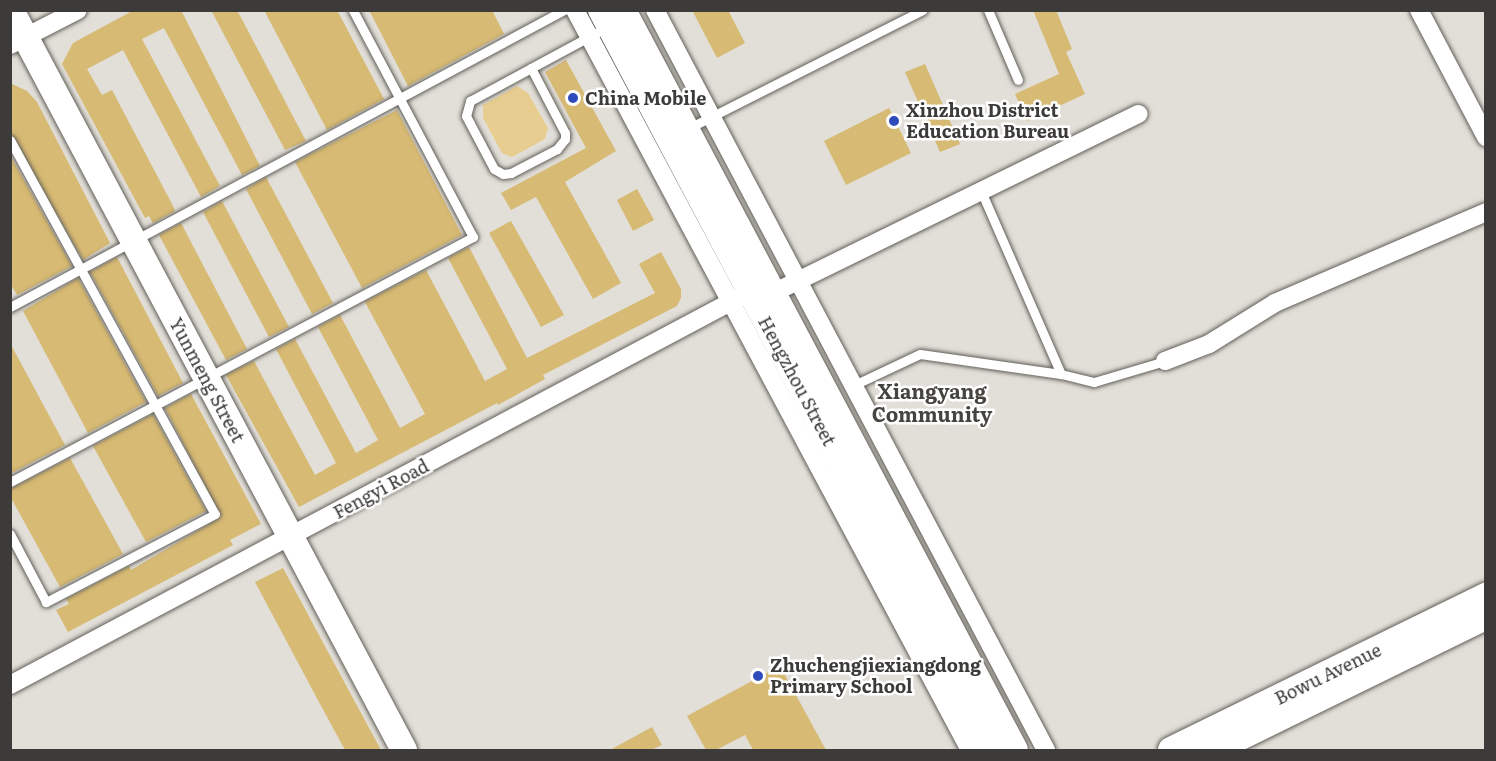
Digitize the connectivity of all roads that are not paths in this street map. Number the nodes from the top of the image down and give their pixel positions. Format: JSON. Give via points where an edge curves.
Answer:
{"nodes":[{"id":1,"x":78,"y":10,"type":"edge"},
{"id":2,"x":353,"y":10,"type":"edge"},
{"id":3,"x":564,"y":10,"type":"edge"},
{"id":4,"x":575,"y":10,"type":"edge"},
{"id":5,"x":655,"y":10,"type":"edge"},
{"id":6,"x":923,"y":10,"type":"edge"},
{"id":7,"x":988,"y":10,"type":"edge"},
{"id":8,"x":1419,"y":10,"type":"edge"},
{"id":9,"x":12,"y":11,"type":"edge"},
{"id":10,"x":606,"y":21,"type":"edge"},
{"id":11,"x":18,"y":42,"type":"edge"},
{"id":12,"x":531,"y":68,"type":"junction"},
{"id":13,"x":1018,"y":80,"type":"dead end"},
{"id":14,"x":400,"y":99,"type":"junction"},
{"id":15,"x":1140,"y":114,"type":"dead end"},
{"id":16,"x":712,"y":117,"type":"junction"},
{"id":17,"x":686,"y":129,"type":"junction"},
{"id":18,"x":1485,"y":137,"type":"edge"},
{"id":19,"x":10,"y":140,"type":"edge"},
{"id":20,"x":981,"y":191,"type":"junction"},
{"id":21,"x":1485,"y":212,"type":"edge"},
{"id":22,"x":134,"y":242,"type":"junction"},
{"id":23,"x":83,"y":268,"type":"junction"},
{"id":24,"x":799,"y":280,"type":"junction"},
{"id":25,"x":751,"y":296,"type":"junction"},
{"id":26,"x":10,"y":307,"type":"edge"},
{"id":27,"x":1165,"y":361,"type":"joint"},
{"id":28,"x":1061,"y":374,"type":"junction"},
{"id":29,"x":206,"y":378,"type":"junction"},
{"id":30,"x":854,"y":385,"type":"junction"},
{"id":31,"x":156,"y":405,"type":"junction"},
{"id":32,"x":10,"y":482,"type":"edge"},
{"id":33,"x":10,"y":534,"type":"edge"},
{"id":34,"x":291,"y":537,"type":"junction"},
{"id":35,"x":1485,"y":596,"type":"edge"},
{"id":36,"x":1485,"y":617,"type":"edge"},
{"id":37,"x":10,"y":685,"type":"edge"},
{"id":38,"x":404,"y":750,"type":"edge"},
{"id":39,"x":970,"y":750,"type":"edge"},
{"id":40,"x":993,"y":750,"type":"edge"},
{"id":41,"x":1015,"y":750,"type":"edge"},
{"id":42,"x":1046,"y":750,"type":"edge"},
{"id":43,"x":1171,"y":750,"type":"edge"},
{"id":44,"x":1214,"y":750,"type":"edge"}],
"edges":[{"from":1,"to":11,"type":"street"},
{"from":2,"to":14,"type":"lane"},
{"from":3,"to":14,"type":"lane"},
{"from":4,"to":10,"type":"street"},
{"from":5,"to":16,"type":"street"},
{"from":6,"to":16,"type":"lane"},
{"from":7,"to":13,"type":"lane"},
{"from":8,"to":18,"type":"street"},
{"from":9,"to":11,"type":"main road","name":"Yunmeng Street"},
{"from":10,"to":12,"type":"lane"},
{"from":10,"to":17,"type":"main road","name":"Hengzhou Street"},
{"from":10,"to":25,"type":"main road","name":"Hengzhou Street"},
{"from":11,"to":22,"type":"main road","name":"Yunmeng Street"},
{"from":12,"to":12,"type":"lane","via":[[566,133],[565,139],[557,149],[503,174],[494,169],[466,110],[470,101]]},
{"from":14,"to":22,"type":"lane"},
{"from":14,"to":29,"type":"lane","via":[[473,237]]},
{"from":15,"to":20,"type":"street","name":"Fengyi Road"},
{"from":16,"to":17,"type":"lane"},
{"from":16,"to":24,"type":"street"},
{"from":17,"to":25,"type":"main road","name":"Hengzhou Street"},
{"from":19,"to":23,"type":"lane"},
{"from":20,"to":24,"type":"street","name":"Fengyi Road"},
{"from":20,"to":28,"type":"lane"},
{"from":21,"to":27,"type":"street","via":[[1275,303],[1209,344]]},
{"from":22,"to":23,"type":"lane"},
{"from":22,"to":29,"type":"main road","name":"Yunmeng Street"},
{"from":23,"to":26,"type":"lane"},
{"from":23,"to":31,"type":"lane"},
{"from":24,"to":25,"type":"street","name":"Fengyi Road"},
{"from":24,"to":30,"type":"street"},
{"from":25,"to":34,"type":"street","name":"Fengyi Road"},
{"from":25,"to":39,"type":"street"},
{"from":25,"to":40,"type":"main road","name":"Hengzhou Street"},
{"from":25,"to":41,"type":"main road","name":"Hengzhou Street"},
{"from":27,"to":28,"type":"lane","via":[[1094,382]]},
{"from":28,"to":30,"type":"lane","via":[[920,354]]},
{"from":29,"to":31,"type":"lane"},
{"from":29,"to":34,"type":"main road","name":"Yunmeng Street"},
{"from":30,"to":42,"type":"street"},
{"from":31,"to":32,"type":"lane"},
{"from":31,"to":33,"type":"lane","via":[[215,514],[46,602]]},
{"from":34,"to":37,"type":"street","name":"Fengyi Road"},
{"from":34,"to":38,"type":"main road","name":"Yunmeng Street"},
{"from":35,"to":43,"type":"main road","name":"Bowu Avenue"},
{"from":36,"to":44,"type":"main road","name":"Bowu Avenue"}]}
